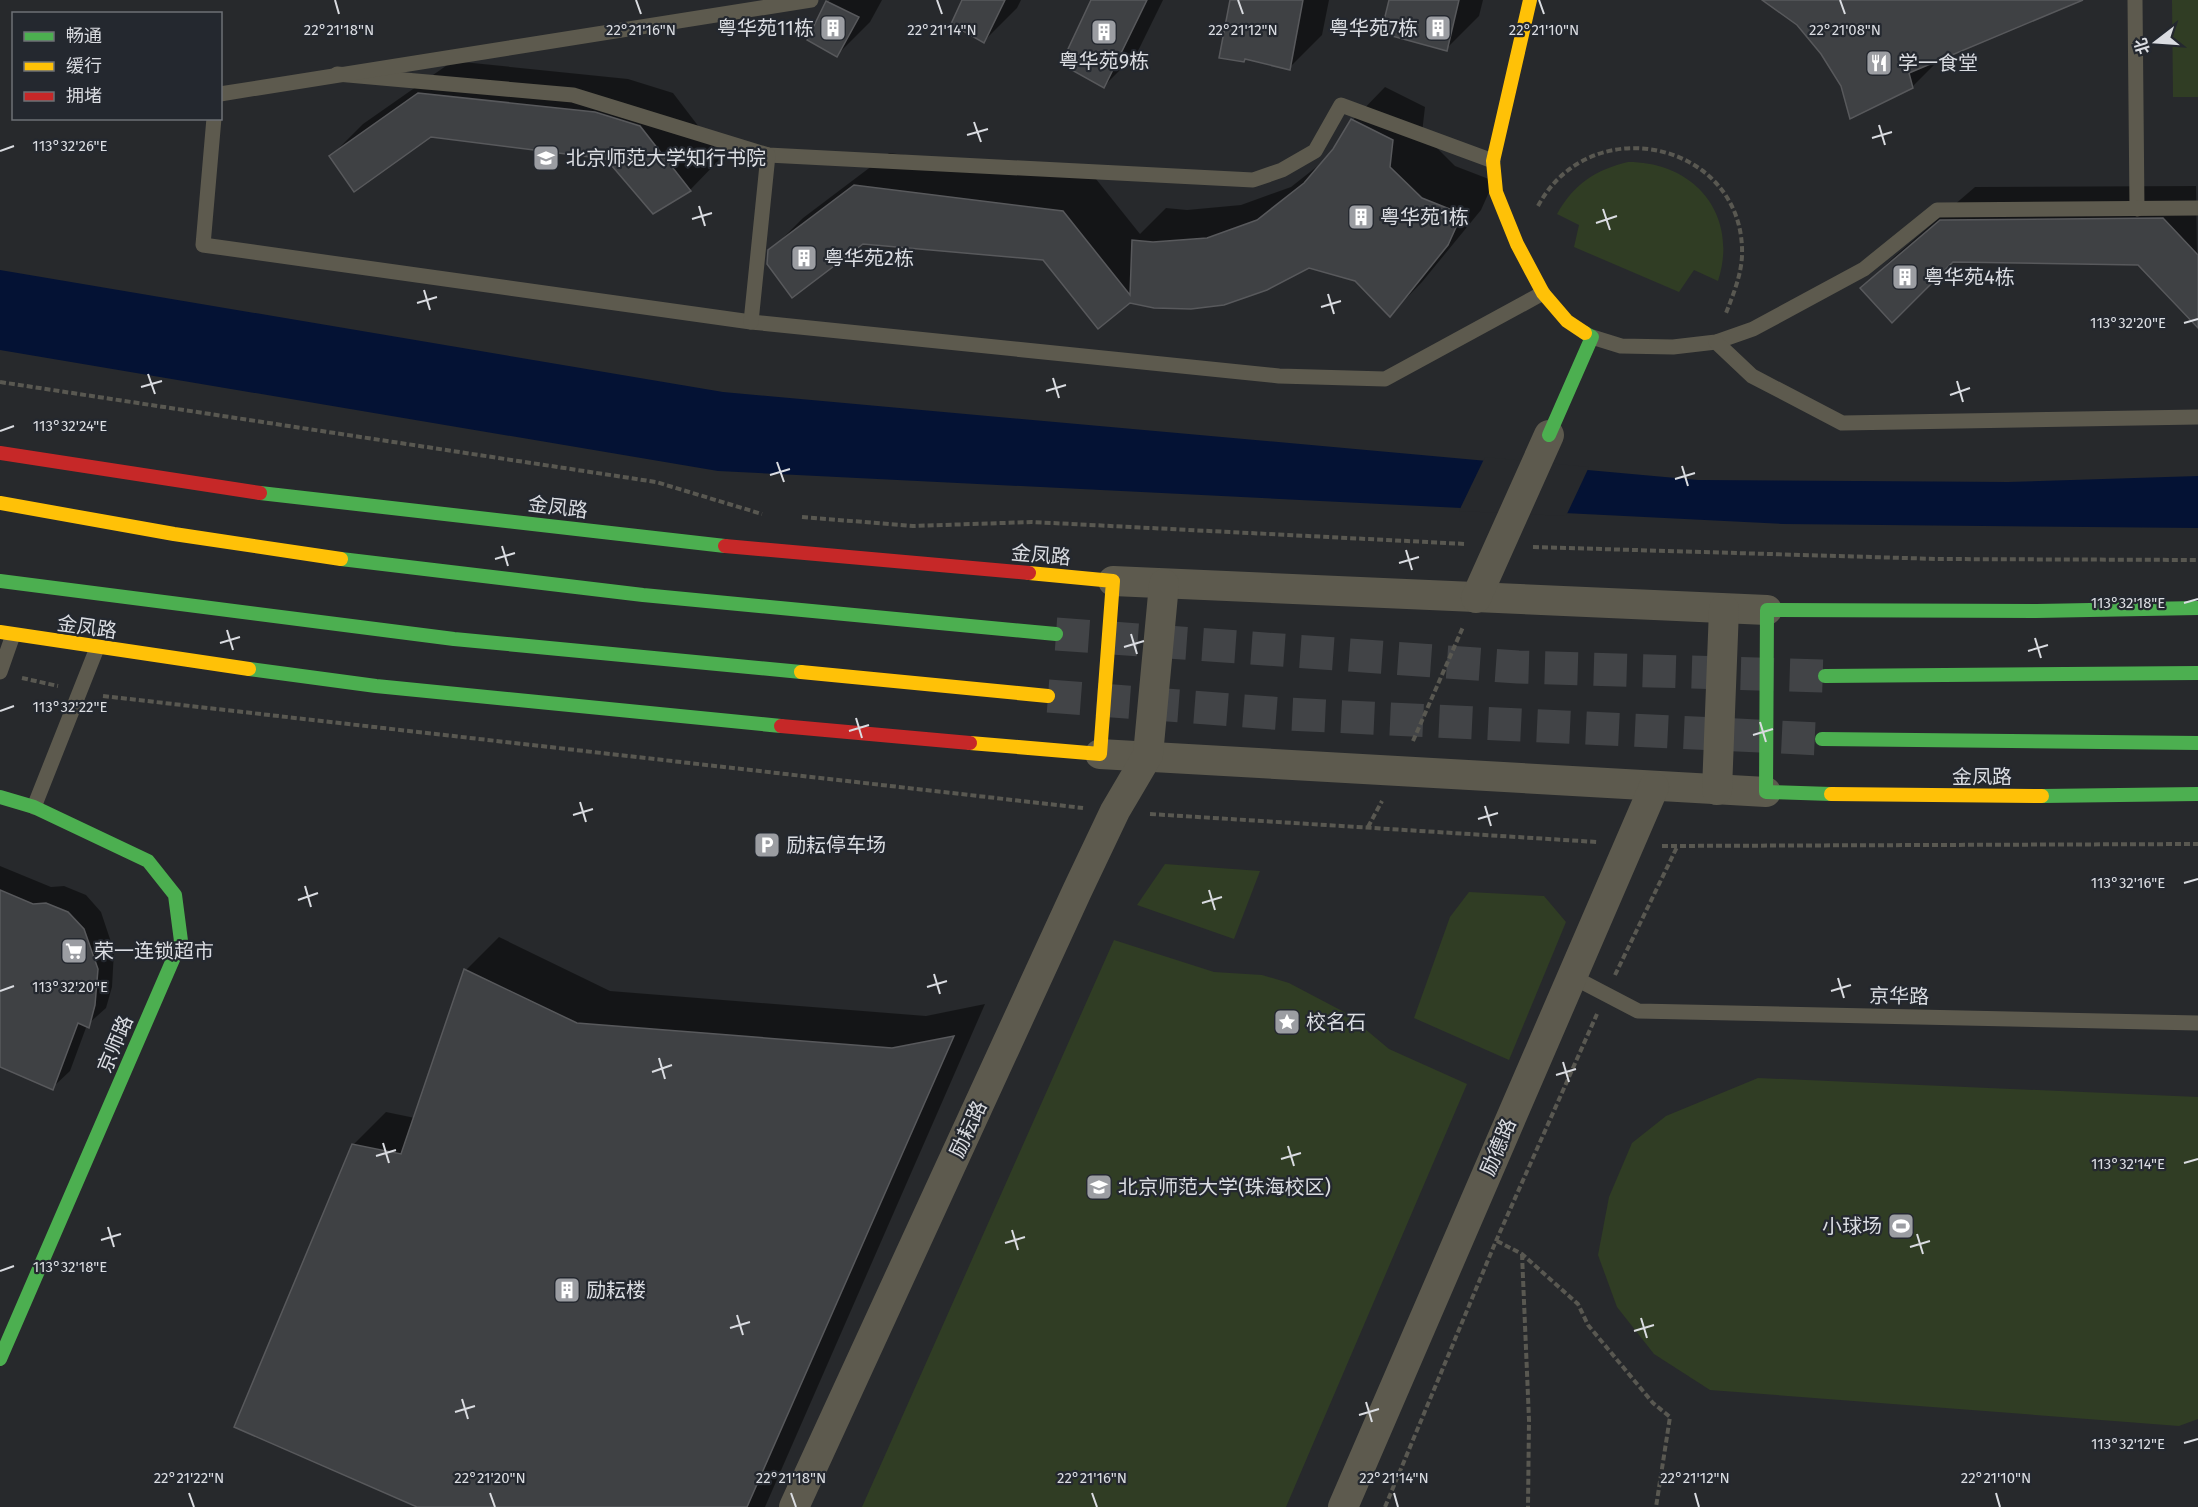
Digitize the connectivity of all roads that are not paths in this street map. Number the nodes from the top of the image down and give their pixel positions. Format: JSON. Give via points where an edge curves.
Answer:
{"nodes":[{"id":1,"x":811,"y":0,"type":"edge"},
{"id":2,"x":1530,"y":0,"type":"edge"},
{"id":3,"x":2135,"y":0,"type":"edge"},
{"id":4,"x":337,"y":74,"type":"junction"},
{"id":5,"x":222,"y":94,"type":"edge"},
{"id":6,"x":214,"y":120,"type":"edge"},
{"id":7,"x":768,"y":155,"type":"junction"},
{"id":8,"x":1493,"y":161,"type":"junction"},
{"id":9,"x":2198,"y":207,"type":"edge"},
{"id":10,"x":2137,"y":209,"type":"junction"},
{"id":11,"x":1543,"y":293,"type":"junction"},
{"id":12,"x":751,"y":322,"type":"junction"},
{"id":13,"x":1592,"y":337,"type":"junction"},
{"id":14,"x":1716,"y":342,"type":"junction"},
{"id":15,"x":2198,"y":417,"type":"edge"},
{"id":16,"x":1549,"y":435,"type":"joint"},
{"id":17,"x":0,"y":453,"type":"edge"},
{"id":18,"x":0,"y":502,"type":"edge"},
{"id":19,"x":0,"y":581,"type":"edge"},
{"id":20,"x":1113,"y":581,"type":"junction"},
{"id":21,"x":1164,"y":584,"type":"junction"},
{"id":22,"x":1476,"y":598,"type":"junction"},
{"id":23,"x":2198,"y":608,"type":"edge"},
{"id":24,"x":1724,"y":609,"type":"junction"},
{"id":25,"x":1767,"y":610,"type":"junction"},
{"id":26,"x":6,"y":634,"type":"edge"},
{"id":27,"x":1056,"y":634,"type":"tunnel mouth"},
{"id":28,"x":97,"y":648,"type":"junction"},
{"id":29,"x":2198,"y":672,"type":"edge"},
{"id":30,"x":6,"y":674,"type":"edge"},
{"id":31,"x":1825,"y":676,"type":"tunnel mouth"},
{"id":32,"x":1048,"y":696,"type":"tunnel mouth"},
{"id":33,"x":1822,"y":739,"type":"tunnel mouth"},
{"id":34,"x":2198,"y":743,"type":"edge"},
{"id":35,"x":1100,"y":754,"type":"junction"},
{"id":36,"x":1148,"y":755,"type":"junction"},
{"id":37,"x":1654,"y":787,"type":"junction"},
{"id":38,"x":1717,"y":790,"type":"junction"},
{"id":39,"x":1766,"y":792,"type":"junction"},
{"id":40,"x":2198,"y":794,"type":"edge"},
{"id":41,"x":0,"y":797,"type":"edge"},
{"id":42,"x":34,"y":807,"type":"junction"},
{"id":43,"x":1571,"y":976,"type":"junction"},
{"id":44,"x":2198,"y":1023,"type":"edge"},
{"id":45,"x":0,"y":1359,"type":"edge"},
{"id":46,"x":794,"y":1507,"type":"edge"},
{"id":47,"x":1343,"y":1507,"type":"edge"}],
"edges":[{"from":1,"to":4,"type":"lane"},
{"from":2,"to":8,"type":"main road"},
{"from":3,"to":10,"type":"lane"},
{"from":4,"to":5,"type":"lane"},
{"from":4,"to":7,"type":"lane","via":[[573,95]]},
{"from":6,"to":12,"type":"lane","via":[[203,245]]},
{"from":7,"to":8,"type":"lane","via":[[1253,180],[1282,170],[1315,151],[1341,105]]},
{"from":7,"to":12,"type":"lane"},
{"from":8,"to":11,"type":"main road","via":[[1496,192]]},
{"from":9,"to":10,"type":"lane"},
{"from":10,"to":14,"type":"lane","via":[[1937,210],[1864,269],[1753,329]]},
{"from":11,"to":12,"type":"lane","via":[[1385,379],[1279,376]]},
{"from":11,"to":13,"type":"main road","via":[[1567,321]]},
{"from":13,"to":14,"type":"lane","via":[[1621,346]]},
{"from":13,"to":16,"type":"main road"},
{"from":14,"to":15,"type":"lane","via":[[1752,376],[1842,423]]},
{"from":16,"to":22,"type":"street"},
{"from":17,"to":20,"type":"main road","name":"金凤路","via":[[234,490],[564,528]]},
{"from":18,"to":27,"type":"main road","via":[[231,543],[466,573],[764,607]]},
{"from":19,"to":32,"type":"main road","name":"金凤路","via":[[454,639]]},
{"from":20,"to":21,"type":"street"},
{"from":20,"to":35,"type":"main road"},
{"from":21,"to":22,"type":"street"},
{"from":21,"to":36,"type":"street"},
{"from":22,"to":24,"type":"street"},
{"from":23,"to":25,"type":"main road"},
{"from":24,"to":25,"type":"street"},
{"from":24,"to":38,"type":"street"},
{"from":25,"to":39,"type":"main road"},
{"from":26,"to":28,"type":"main road","name":"金凤路"},
{"from":26,"to":30,"type":"lane"},
{"from":28,"to":35,"type":"main road","name":"金凤路","via":[[376,686]]},
{"from":28,"to":42,"type":"lane"},
{"from":29,"to":31,"type":"main road"},
{"from":33,"to":34,"type":"main road","name":"金凤路"},
{"from":35,"to":36,"type":"street"},
{"from":36,"to":37,"type":"street"},
{"from":36,"to":46,"type":"street","name":"励耘路","via":[[1115,812]]},
{"from":37,"to":38,"type":"street"},
{"from":37,"to":43,"type":"street","name":"励德路"},
{"from":38,"to":39,"type":"street"},
{"from":39,"to":40,"type":"main road","name":"金凤路","via":[[1978,797]]},
{"from":41,"to":42,"type":"main road","name":"京师路"},
{"from":42,"to":45,"type":"main road","name":"京师路","via":[[148,861],[175,895],[181,941]]},
{"from":43,"to":44,"type":"lane","name":"京华路","via":[[1638,1011]]},
{"from":43,"to":47,"type":"street","name":"励德路"}]}
